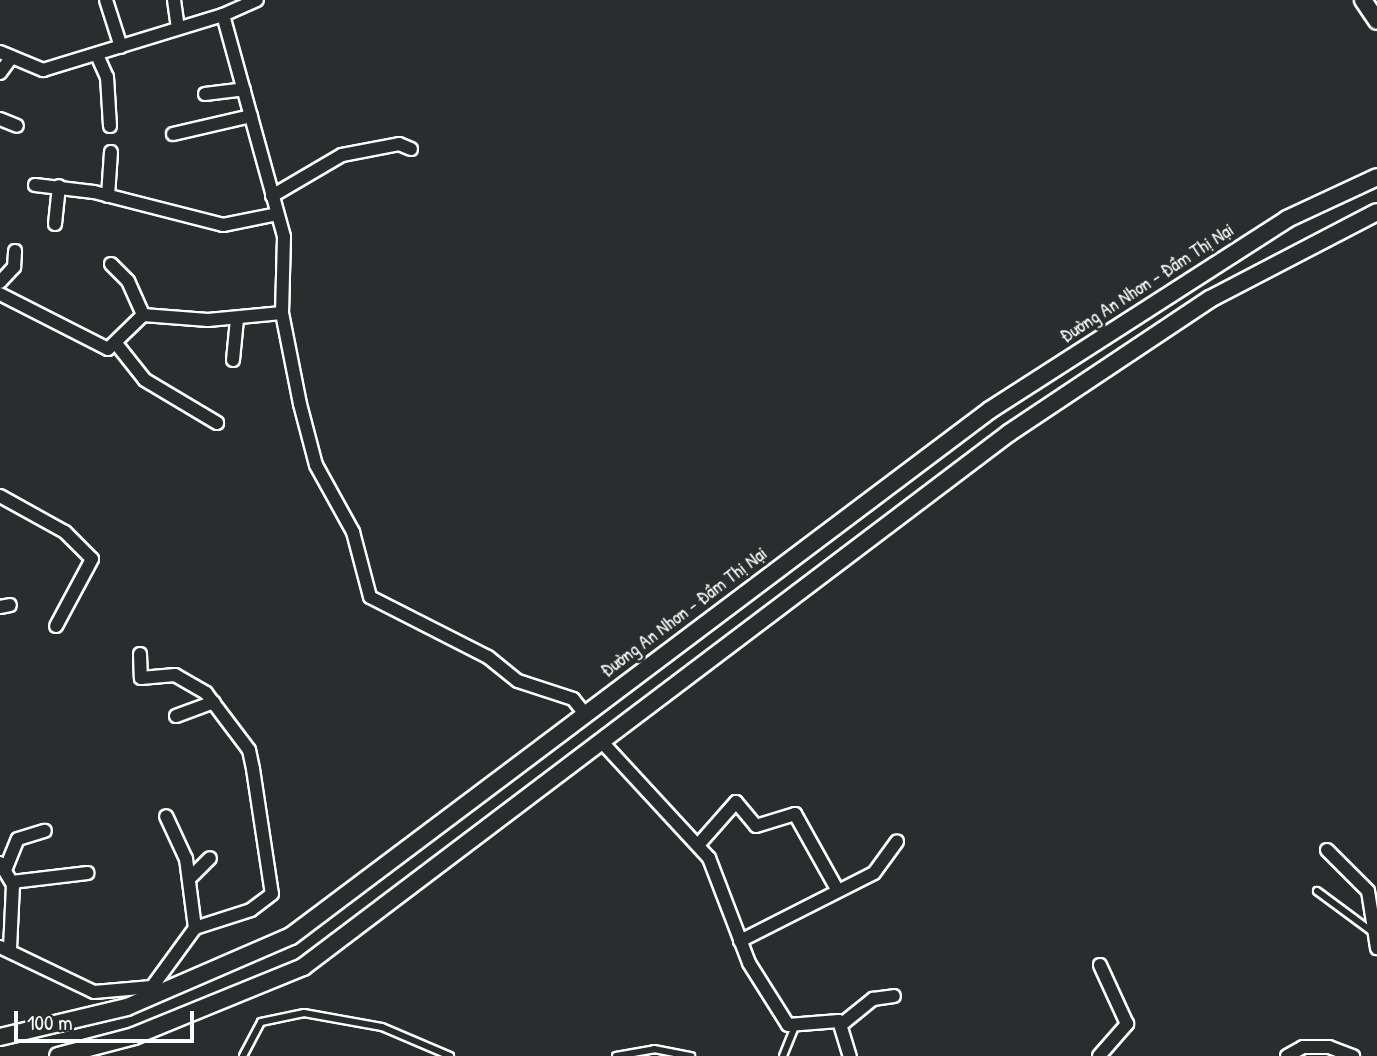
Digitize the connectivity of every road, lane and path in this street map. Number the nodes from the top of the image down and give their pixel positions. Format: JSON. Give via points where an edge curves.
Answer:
{"nodes":[{"id":1,"x":106,"y":0,"type":"edge"},
{"id":2,"x":174,"y":0,"type":"edge"},
{"id":3,"x":257,"y":0,"type":"edge"},
{"id":4,"x":1363,"y":0,"type":"edge"},
{"id":5,"x":223,"y":15,"type":"junction"},
{"id":6,"x":1377,"y":21,"type":"edge"},
{"id":7,"x":178,"y":27,"type":"junction"},
{"id":8,"x":121,"y":47,"type":"junction"},
{"id":9,"x":6,"y":55,"type":"edge"},
{"id":10,"x":97,"y":55,"type":"junction"},
{"id":11,"x":0,"y":73,"type":"edge"},
{"id":12,"x":244,"y":89,"type":"junction"},
{"id":13,"x":205,"y":94,"type":"dead end"},
{"id":14,"x":251,"y":116,"type":"junction"},
{"id":15,"x":0,"y":119,"type":"edge"},
{"id":16,"x":17,"y":126,"type":"dead end"},
{"id":17,"x":110,"y":126,"type":"dead end"},
{"id":18,"x":173,"y":134,"type":"dead end"},
{"id":19,"x":411,"y":149,"type":"dead end"},
{"id":20,"x":111,"y":152,"type":"dead end"},
{"id":21,"x":1377,"y":177,"type":"edge"},
{"id":22,"x":35,"y":185,"type":"dead end"},
{"id":23,"x":60,"y":186,"type":"junction"},
{"id":24,"x":108,"y":196,"type":"junction"},
{"id":25,"x":272,"y":196,"type":"junction"},
{"id":26,"x":1377,"y":212,"type":"edge"},
{"id":27,"x":277,"y":214,"type":"junction"},
{"id":28,"x":55,"y":224,"type":"dead end"},
{"id":29,"x":15,"y":251,"type":"dead end"},
{"id":30,"x":111,"y":264,"type":"dead end"},
{"id":31,"x":0,"y":282,"type":"edge"},
{"id":32,"x":0,"y":294,"type":"edge"},
{"id":33,"x":282,"y":313,"type":"junction"},
{"id":34,"x":143,"y":315,"type":"junction"},
{"id":35,"x":237,"y":318,"type":"junction"},
{"id":36,"x":118,"y":346,"type":"junction"},
{"id":37,"x":233,"y":360,"type":"dead end"},
{"id":38,"x":217,"y":423,"type":"dead end"},
{"id":39,"x":0,"y":495,"type":"edge"},
{"id":40,"x":56,"y":626,"type":"dead end"},
{"id":41,"x":141,"y":654,"type":"dead end"},
{"id":42,"x":214,"y":702,"type":"junction"},
{"id":43,"x":585,"y":714,"type":"junction"},
{"id":44,"x":176,"y":716,"type":"dead end"},
{"id":45,"x":601,"y":741,"type":"junction"},
{"id":46,"x":166,"y":816,"type":"dead end"},
{"id":47,"x":46,"y":831,"type":"dead end"},
{"id":48,"x":897,"y":841,"type":"dead end"},
{"id":49,"x":699,"y":844,"type":"junction"},
{"id":50,"x":1327,"y":850,"type":"dead end"},
{"id":51,"x":210,"y":858,"type":"dead end"},
{"id":52,"x":3,"y":865,"type":"edge"},
{"id":53,"x":87,"y":873,"type":"dead end"},
{"id":54,"x":190,"y":878,"type":"junction"},
{"id":55,"x":12,"y":883,"type":"junction"},
{"id":56,"x":838,"y":891,"type":"junction"},
{"id":57,"x":1317,"y":891,"type":"dead end"},
{"id":58,"x":195,"y":928,"type":"junction"},
{"id":59,"x":740,"y":941,"type":"junction"},
{"id":60,"x":1376,"y":941,"type":"edge"},
{"id":61,"x":5,"y":948,"type":"edge"},
{"id":62,"x":1100,"y":965,"type":"dead end"},
{"id":63,"x":894,"y":996,"type":"dead end"},
{"id":64,"x":842,"y":1024,"type":"junction"},
{"id":65,"x":795,"y":1026,"type":"junction"},
{"id":66,"x":0,"y":1037,"type":"edge"},
{"id":67,"x":58,"y":1056,"type":"edge"},
{"id":68,"x":243,"y":1056,"type":"edge"},
{"id":69,"x":450,"y":1056,"type":"edge"},
{"id":70,"x":616,"y":1056,"type":"edge"},
{"id":71,"x":691,"y":1056,"type":"edge"},
{"id":72,"x":783,"y":1056,"type":"edge"},
{"id":73,"x":850,"y":1056,"type":"edge"},
{"id":74,"x":1099,"y":1056,"type":"edge"},
{"id":75,"x":1287,"y":1056,"type":"edge"},
{"id":76,"x":1353,"y":1056,"type":"edge"}],
"edges":[{"from":1,"to":8,"type":"street"},
{"from":2,"to":7,"type":"street"},
{"from":3,"to":5,"type":"street"},
{"from":4,"to":6,"type":"main road"},
{"from":5,"to":7,"type":"street"},
{"from":5,"to":12,"type":"street"},
{"from":7,"to":8,"type":"street"},
{"from":8,"to":10,"type":"street"},
{"from":9,"to":10,"type":"street","via":[[43,70]]},
{"from":9,"to":11,"type":"street"},
{"from":10,"to":17,"type":"street","via":[[107,77]]},
{"from":12,"to":13,"type":"street"},
{"from":12,"to":14,"type":"street"},
{"from":14,"to":18,"type":"street"},
{"from":14,"to":25,"type":"street"},
{"from":15,"to":16,"type":"street"},
{"from":19,"to":25,"type":"street","via":[[400,144],[342,155]]},
{"from":20,"to":24,"type":"street"},
{"from":21,"to":43,"type":"main road","name":"Đường An Nhơn - Đầm Thị Nại","via":[[1287,219],[990,411]]},
{"from":22,"to":23,"type":"street"},
{"from":23,"to":24,"type":"street"},
{"from":23,"to":28,"type":"street"},
{"from":24,"to":27,"type":"street","via":[[223,225]]},
{"from":25,"to":27,"type":"street"},
{"from":26,"to":45,"type":"main road","via":[[1210,299],[1009,433]]},
{"from":27,"to":33,"type":"street","via":[[287,263]]},
{"from":29,"to":31,"type":"street","via":[[12,271]]},
{"from":30,"to":34,"type":"street","via":[[128,281]]},
{"from":32,"to":36,"type":"street","via":[[98,345]]},
{"from":33,"to":35,"type":"street"},
{"from":33,"to":43,"type":"street","via":[[316,465],[353,532],[370,597],[488,657],[518,681],[573,699]]},
{"from":34,"to":35,"type":"street"},
{"from":34,"to":36,"type":"street"},
{"from":35,"to":37,"type":"street"},
{"from":36,"to":38,"type":"street","via":[[145,380]]},
{"from":39,"to":40,"type":"street","via":[[65,532],[92,559]]},
{"from":41,"to":42,"type":"street","via":[[141,678],[185,678]]},
{"from":42,"to":44,"type":"street"},
{"from":42,"to":58,"type":"street","via":[[249,750],[274,884],[261,905]]},
{"from":43,"to":66,"type":"main road","name":"Đường An Nhơn - Đầm Thị Nại","via":[[291,936],[127,1007]]},
{"from":45,"to":49,"type":"street"},
{"from":45,"to":67,"type":"main road","via":[[303,967],[134,1037]]},
{"from":46,"to":54,"type":"street"},
{"from":47,"to":52,"type":"street","via":[[18,839]]},
{"from":48,"to":56,"type":"street","via":[[874,873]]},
{"from":49,"to":56,"type":"street","via":[[736,802],[756,826],[795,814]]},
{"from":49,"to":59,"type":"street"},
{"from":50,"to":60,"type":"street","via":[[1368,891]]},
{"from":51,"to":54,"type":"street"},
{"from":52,"to":55,"type":"street"},
{"from":53,"to":55,"type":"street"},
{"from":54,"to":58,"type":"street"},
{"from":55,"to":61,"type":"street"},
{"from":56,"to":59,"type":"street"},
{"from":57,"to":60,"type":"lane"},
{"from":58,"to":61,"type":"street","via":[[152,988],[128,992],[66,982]]},
{"from":59,"to":65,"type":"street","via":[[767,996]]},
{"from":62,"to":74,"type":"street","via":[[1127,1024]]},
{"from":63,"to":64,"type":"street","via":[[873,999]]},
{"from":64,"to":65,"type":"street"},
{"from":64,"to":73,"type":"street"},
{"from":65,"to":72,"type":"lane"},
{"from":68,"to":69,"type":"lane","via":[[261,1022],[304,1013],[382,1027]]},
{"from":70,"to":71,"type":"lane","via":[[654,1049]]},
{"from":75,"to":76,"type":"street","via":[[1303,1047],[1329,1047]]}]}
